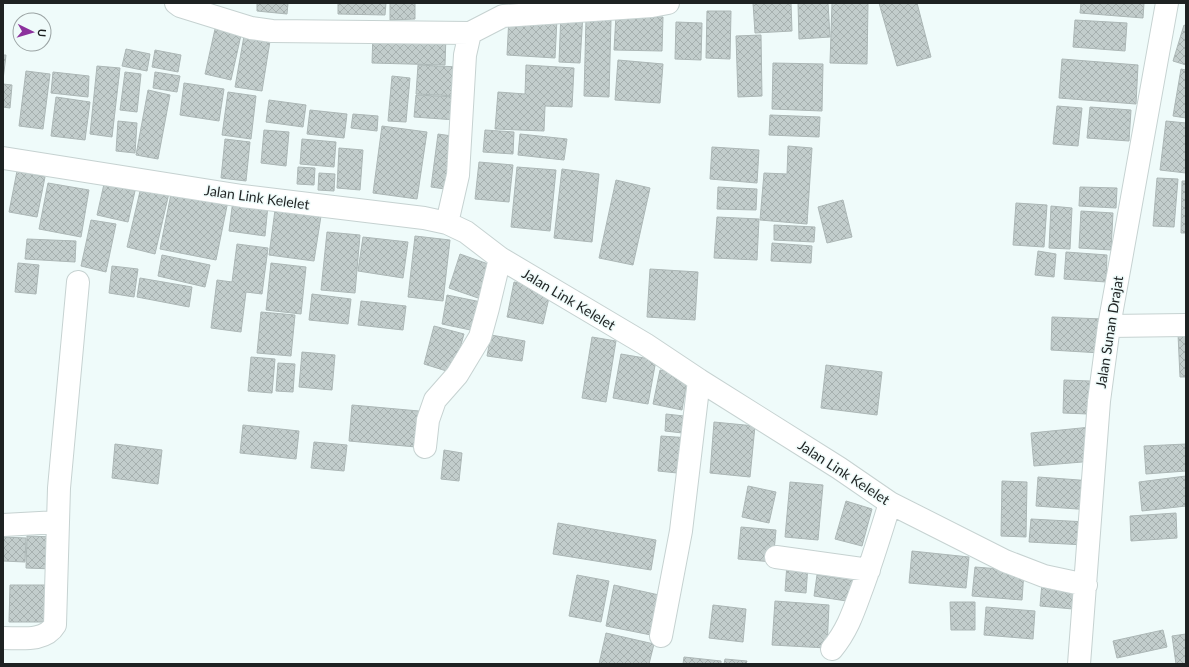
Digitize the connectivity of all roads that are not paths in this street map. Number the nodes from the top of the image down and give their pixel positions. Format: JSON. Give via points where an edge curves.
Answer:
{"nodes":[{"id":1,"x":176,"y":3,"type":"edge"},
{"id":2,"x":668,"y":3,"type":"edge"},
{"id":3,"x":1168,"y":3,"type":"edge"},
{"id":4,"x":470,"y":33,"type":"junction"},
{"id":5,"x":3,"y":158,"type":"edge"},
{"id":6,"x":447,"y":223,"type":"junction"},
{"id":7,"x":500,"y":258,"type":"junction"},
{"id":8,"x":78,"y":282,"type":"dead end"},
{"id":9,"x":1186,"y":325,"type":"edge"},
{"id":10,"x":1109,"y":326,"type":"junction"},
{"id":11,"x":699,"y":380,"type":"junction"},
{"id":12,"x":425,"y":447,"type":"dead end"},
{"id":13,"x":890,"y":503,"type":"junction"},
{"id":14,"x":58,"y":522,"type":"junction"},
{"id":15,"x":3,"y":525,"type":"edge"},
{"id":16,"x":776,"y":557,"type":"dead end"},
{"id":17,"x":869,"y":570,"type":"junction"},
{"id":18,"x":1086,"y":585,"type":"junction"},
{"id":19,"x":661,"y":636,"type":"dead end"},
{"id":20,"x":3,"y":638,"type":"edge"},
{"id":21,"x":832,"y":649,"type":"dead end"},
{"id":22,"x":1079,"y":664,"type":"edge"}],
"edges":[{"from":1,"to":4,"type":"street","via":[[251,28],[272,31]]},
{"from":2,"to":4,"type":"street","via":[[504,16]]},
{"from":3,"to":10,"type":"street","name":"Jalan Sunan Drajat"},
{"from":4,"to":6,"type":"street","via":[[465,55],[458,175]]},
{"from":5,"to":6,"type":"street","name":"Jalan Link Kelelet","via":[[242,196]]},
{"from":6,"to":7,"type":"street","name":"Jalan Link Kelelet","via":[[466,232]]},
{"from":7,"to":11,"type":"street","name":"Jalan Link Kelelet","via":[[645,344]]},
{"from":7,"to":12,"type":"street","via":[[480,337],[457,375],[435,400],[428,420]]},
{"from":8,"to":14,"type":"street"},
{"from":9,"to":10,"type":"street"},
{"from":10,"to":18,"type":"street","name":"Jalan Sunan Drajat","via":[[1099,401]]},
{"from":11,"to":13,"type":"street","name":"Jalan Link Kelelet","via":[[840,468]]},
{"from":11,"to":19,"type":"street","via":[[681,531]]},
{"from":13,"to":17,"type":"street"},
{"from":13,"to":18,"type":"street","name":"Jalan Link Kelelet","via":[[1005,561],[1044,576]]},
{"from":14,"to":15,"type":"street"},
{"from":14,"to":20,"type":"street","via":[[55,625],[51,632],[43,636]]},
{"from":16,"to":17,"type":"street"},
{"from":17,"to":21,"type":"street","via":[[851,618]]},
{"from":18,"to":22,"type":"street","name":"Jalan Sunan Drajat"}]}
